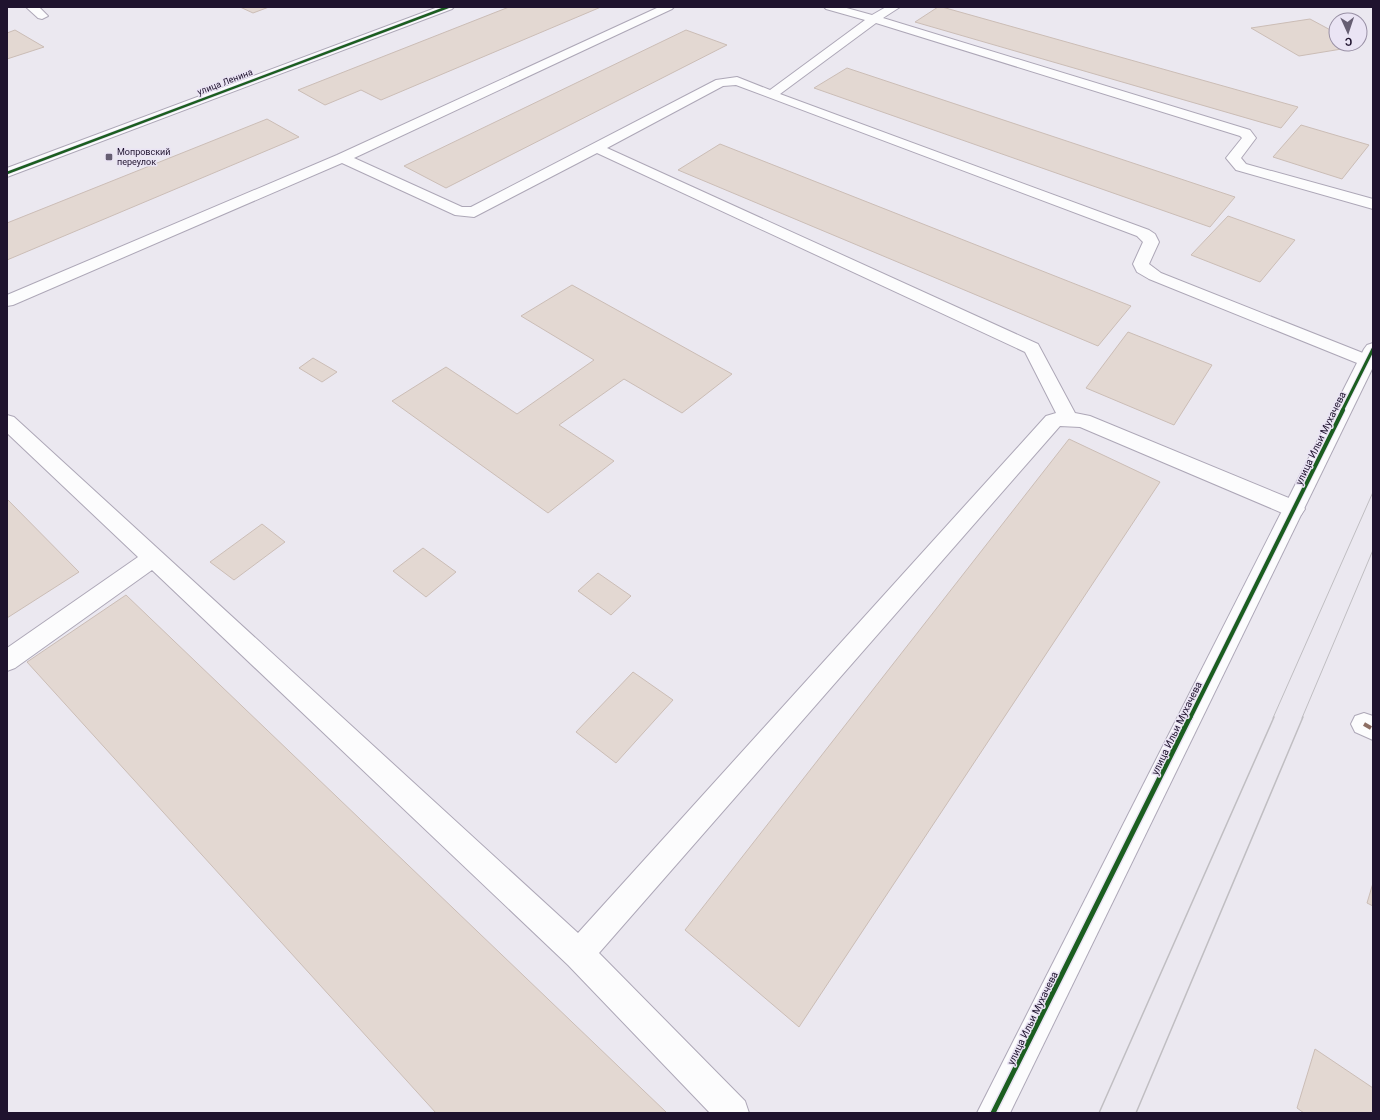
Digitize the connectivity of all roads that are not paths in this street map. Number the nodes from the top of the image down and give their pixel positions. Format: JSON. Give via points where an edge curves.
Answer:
{"nodes":[{"id":1,"x":32,"y":7,"type":"edge"},
{"id":2,"x":448,"y":7,"type":"edge"},
{"id":3,"x":668,"y":7,"type":"edge"},
{"id":4,"x":830,"y":7,"type":"edge"},
{"id":5,"x":894,"y":7,"type":"edge"},
{"id":6,"x":42,"y":16,"type":"dead end"},
{"id":7,"x":874,"y":19,"type":"junction"},
{"id":8,"x":771,"y":95,"type":"junction"},
{"id":9,"x":597,"y":148,"type":"junction"},
{"id":10,"x":342,"y":158,"type":"junction"},
{"id":11,"x":7,"y":173,"type":"edge"},
{"id":12,"x":1373,"y":204,"type":"edge"},
{"id":13,"x":7,"y":301,"type":"edge"},
{"id":14,"x":1370,"y":355,"type":"edge"},
{"id":15,"x":1068,"y":418,"type":"junction"},
{"id":16,"x":7,"y":422,"type":"edge"},
{"id":17,"x":1294,"y":509,"type":"junction"},
{"id":18,"x":153,"y":558,"type":"junction"},
{"id":19,"x":7,"y":661,"type":"edge"},
{"id":20,"x":579,"y":954,"type":"junction"},
{"id":21,"x":733,"y":1113,"type":"edge"},
{"id":22,"x":994,"y":1113,"type":"edge"}],
"edges":[{"from":1,"to":6,"type":"street"},
{"from":2,"to":11,"type":"street","name":"улица Ленина"},
{"from":3,"to":10,"type":"street"},
{"from":4,"to":7,"type":"street"},
{"from":5,"to":7,"type":"street"},
{"from":7,"to":8,"type":"street"},
{"from":7,"to":12,"type":"street","via":[[1245,133],[1250,138],[1233,158],[1241,167]]},
{"from":8,"to":9,"type":"street","via":[[737,81],[720,83]]},
{"from":8,"to":14,"type":"street","via":[[1144,233],[1151,242],[1141,264],[1143,269]]},
{"from":9,"to":10,"type":"street","via":[[468,213],[460,212]]},
{"from":9,"to":15,"type":"street","via":[[1032,348]]},
{"from":10,"to":13,"type":"street"},
{"from":14,"to":17,"type":"street","name":"улица Ильи Мухачева"},
{"from":15,"to":17,"type":"street","via":[[1092,425]]},
{"from":15,"to":20,"type":"street","via":[[1052,421]]},
{"from":16,"to":18,"type":"street"},
{"from":17,"to":22,"type":"street","name":"улица Ильи Мухачева"},
{"from":18,"to":19,"type":"street"},
{"from":18,"to":20,"type":"street"},
{"from":20,"to":21,"type":"street"}]}
